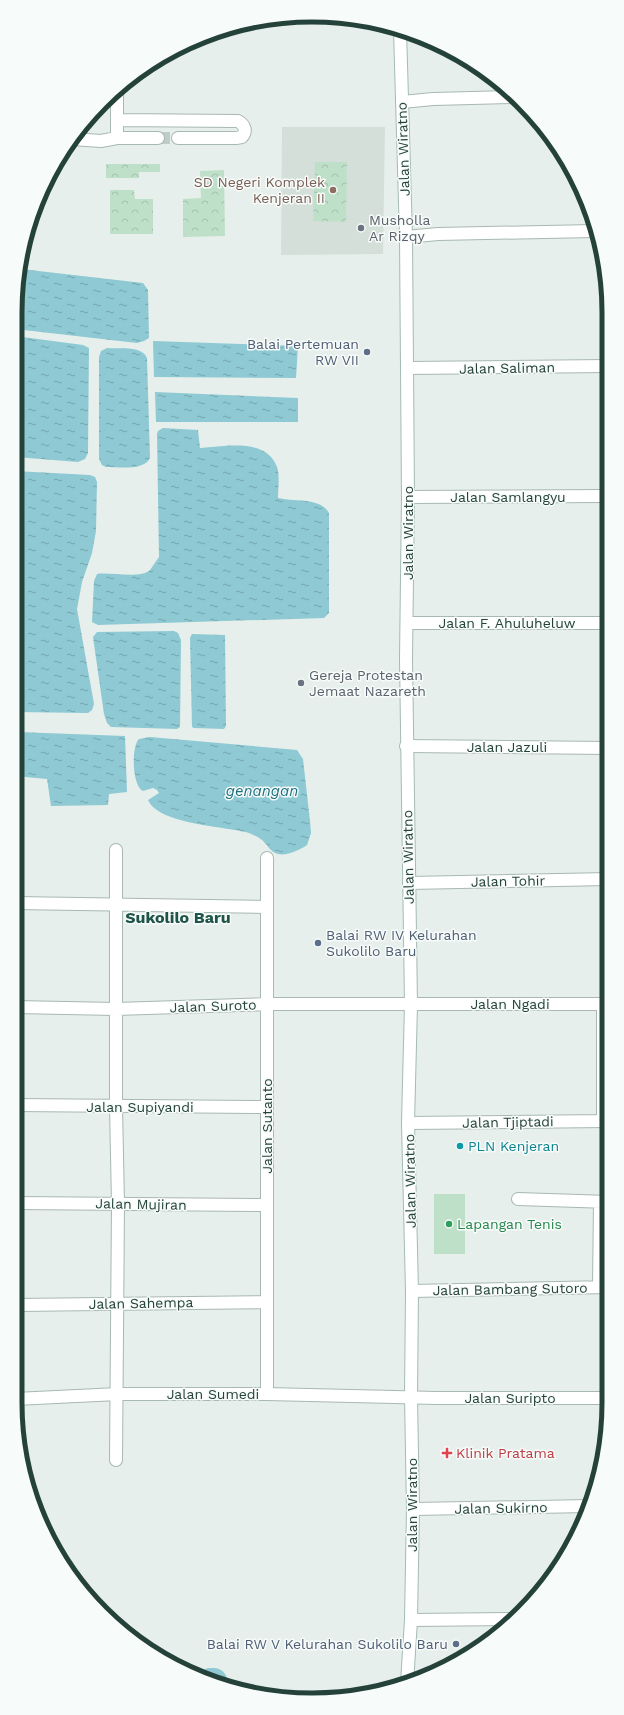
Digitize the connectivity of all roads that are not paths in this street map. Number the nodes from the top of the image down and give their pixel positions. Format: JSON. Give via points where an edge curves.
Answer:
{"nodes":[{"id":1,"x":400,"y":36,"type":"edge"},
{"id":2,"x":506,"y":97,"type":"edge"},
{"id":3,"x":117,"y":98,"type":"edge"},
{"id":4,"x":402,"y":102,"type":"junction"},
{"id":5,"x":117,"y":120,"type":"junction"},
{"id":6,"x":117,"y":138,"type":"junction"},
{"id":7,"x":158,"y":138,"type":"tunnel mouth"},
{"id":8,"x":178,"y":138,"type":"tunnel mouth"},
{"id":9,"x":79,"y":139,"type":"edge"},
{"id":10,"x":590,"y":231,"type":"edge"},
{"id":11,"x":406,"y":237,"type":"junction"},
{"id":12,"x":602,"y":366,"type":"edge"},
{"id":13,"x":407,"y":368,"type":"junction"},
{"id":14,"x":602,"y":496,"type":"edge"},
{"id":15,"x":408,"y":497,"type":"junction"},
{"id":16,"x":407,"y":623,"type":"junction"},
{"id":17,"x":602,"y":623,"type":"edge"},
{"id":18,"x":406,"y":746,"type":"junction"},
{"id":19,"x":602,"y":748,"type":"edge"},
{"id":20,"x":116,"y":850,"type":"dead end"},
{"id":21,"x":267,"y":858,"type":"dead end"},
{"id":22,"x":602,"y":879,"type":"edge"},
{"id":23,"x":409,"y":883,"type":"junction"},
{"id":24,"x":22,"y":903,"type":"edge"},
{"id":25,"x":116,"y":905,"type":"junction"},
{"id":26,"x":267,"y":907,"type":"junction"},
{"id":27,"x":268,"y":1004,"type":"junction"},
{"id":28,"x":411,"y":1004,"type":"junction"},
{"id":29,"x":602,"y":1004,"type":"edge"},
{"id":30,"x":22,"y":1007,"type":"edge"},
{"id":31,"x":116,"y":1009,"type":"junction"},
{"id":32,"x":22,"y":1105,"type":"edge"},
{"id":33,"x":116,"y":1107,"type":"junction"},
{"id":34,"x":266,"y":1107,"type":"junction"},
{"id":35,"x":602,"y":1121,"type":"edge"},
{"id":36,"x":408,"y":1123,"type":"junction"},
{"id":37,"x":518,"y":1199,"type":"dead end"},
{"id":38,"x":602,"y":1202,"type":"edge"},
{"id":39,"x":22,"y":1203,"type":"edge"},
{"id":40,"x":118,"y":1204,"type":"junction"},
{"id":41,"x":267,"y":1205,"type":"junction"},
{"id":42,"x":602,"y":1287,"type":"edge"},
{"id":43,"x":412,"y":1291,"type":"junction"},
{"id":44,"x":267,"y":1302,"type":"junction"},
{"id":45,"x":117,"y":1304,"type":"junction"},
{"id":46,"x":22,"y":1305,"type":"edge"},
{"id":47,"x":118,"y":1394,"type":"junction"},
{"id":48,"x":267,"y":1394,"type":"junction"},
{"id":49,"x":411,"y":1396,"type":"junction"},
{"id":50,"x":602,"y":1398,"type":"edge"},
{"id":51,"x":22,"y":1399,"type":"edge"},
{"id":52,"x":116,"y":1460,"type":"dead end"},
{"id":53,"x":583,"y":1506,"type":"edge"},
{"id":54,"x":413,"y":1509,"type":"junction"},
{"id":55,"x":505,"y":1619,"type":"edge"},
{"id":56,"x":411,"y":1620,"type":"junction"},
{"id":57,"x":407,"y":1677,"type":"edge"}],
"edges":[{"from":1,"to":4,"type":"street","name":"Jalan Wiratno"},
{"from":2,"to":4,"type":"street"},
{"from":3,"to":5,"type":"street"},
{"from":4,"to":11,"type":"street","name":"Jalan Wiratno"},
{"from":5,"to":6,"type":"street"},
{"from":5,"to":8,"type":"street","via":[[238,121],[245,131],[242,137]]},
{"from":6,"to":7,"type":"street"},
{"from":6,"to":9,"type":"street","via":[[101,141]]},
{"from":10,"to":11,"type":"street"},
{"from":11,"to":13,"type":"street","name":"Jalan Wiratno"},
{"from":12,"to":13,"type":"street","name":"Jalan Saliman"},
{"from":13,"to":15,"type":"street","name":"Jalan Wiratno"},
{"from":14,"to":15,"type":"street","name":"Jalan Samlangyu"},
{"from":15,"to":16,"type":"street","name":"Jalan Wiratno"},
{"from":16,"to":17,"type":"street","name":"Jalan F. Ahuluheluw"},
{"from":16,"to":18,"type":"street","name":"Jalan Wiratno"},
{"from":18,"to":19,"type":"street","name":"Jalan Jazuli"},
{"from":18,"to":23,"type":"street","name":"Jalan Wiratno"},
{"from":20,"to":25,"type":"street"},
{"from":21,"to":26,"type":"street","name":"Jalan Sutanto"},
{"from":22,"to":23,"type":"street","name":"Jalan Tohir"},
{"from":23,"to":28,"type":"street","name":"Jalan Wiratno"},
{"from":24,"to":25,"type":"street"},
{"from":25,"to":26,"type":"street"},
{"from":25,"to":31,"type":"street"},
{"from":26,"to":27,"type":"street","name":"Jalan Sutanto"},
{"from":27,"to":28,"type":"street","name":"Jalan Suroto"},
{"from":27,"to":31,"type":"street","name":"Jalan Suroto"},
{"from":27,"to":34,"type":"street","name":"Jalan Sutanto"},
{"from":28,"to":29,"type":"street","name":"Jalan Ngadi"},
{"from":28,"to":36,"type":"street","name":"Jalan Wiratno"},
{"from":30,"to":31,"type":"street","name":"Jalan Suroto"},
{"from":31,"to":33,"type":"street"},
{"from":32,"to":33,"type":"street","name":"Jalan Supiyandi"},
{"from":33,"to":34,"type":"street","name":"Jalan Supiyandi"},
{"from":33,"to":40,"type":"street"},
{"from":34,"to":41,"type":"street","name":"Jalan Sutanto"},
{"from":35,"to":36,"type":"street","name":"Jalan Tjiptadi"},
{"from":36,"to":43,"type":"street","name":"Jalan Wiratno"},
{"from":37,"to":38,"type":"street"},
{"from":39,"to":40,"type":"street","name":"Jalan Mujiran"},
{"from":40,"to":41,"type":"street","name":"Jalan Mujiran"},
{"from":40,"to":45,"type":"street"},
{"from":41,"to":44,"type":"street","name":"Jalan Sutanto"},
{"from":42,"to":43,"type":"street","name":"Jalan Bambang Sutoro"},
{"from":43,"to":49,"type":"street","name":"Jalan Wiratno"},
{"from":44,"to":45,"type":"street","name":"Jalan Sahempa"},
{"from":44,"to":48,"type":"street","name":"Jalan Sutanto"},
{"from":45,"to":46,"type":"street","name":"Jalan Sahempa"},
{"from":45,"to":47,"type":"street"},
{"from":47,"to":48,"type":"street","name":"Jalan Sumedi"},
{"from":47,"to":51,"type":"street","name":"Jalan Sumedi"},
{"from":47,"to":52,"type":"street"},
{"from":48,"to":49,"type":"street","name":"Jalan Sumedi"},
{"from":49,"to":50,"type":"street","name":"Jalan Suripto"},
{"from":49,"to":54,"type":"street","name":"Jalan Wiratno"},
{"from":53,"to":54,"type":"street","name":"Jalan Sukirno"},
{"from":54,"to":56,"type":"street","name":"Jalan Wiratno"},
{"from":55,"to":56,"type":"street"},
{"from":56,"to":57,"type":"street","name":"Jalan Wiratno"}]}
